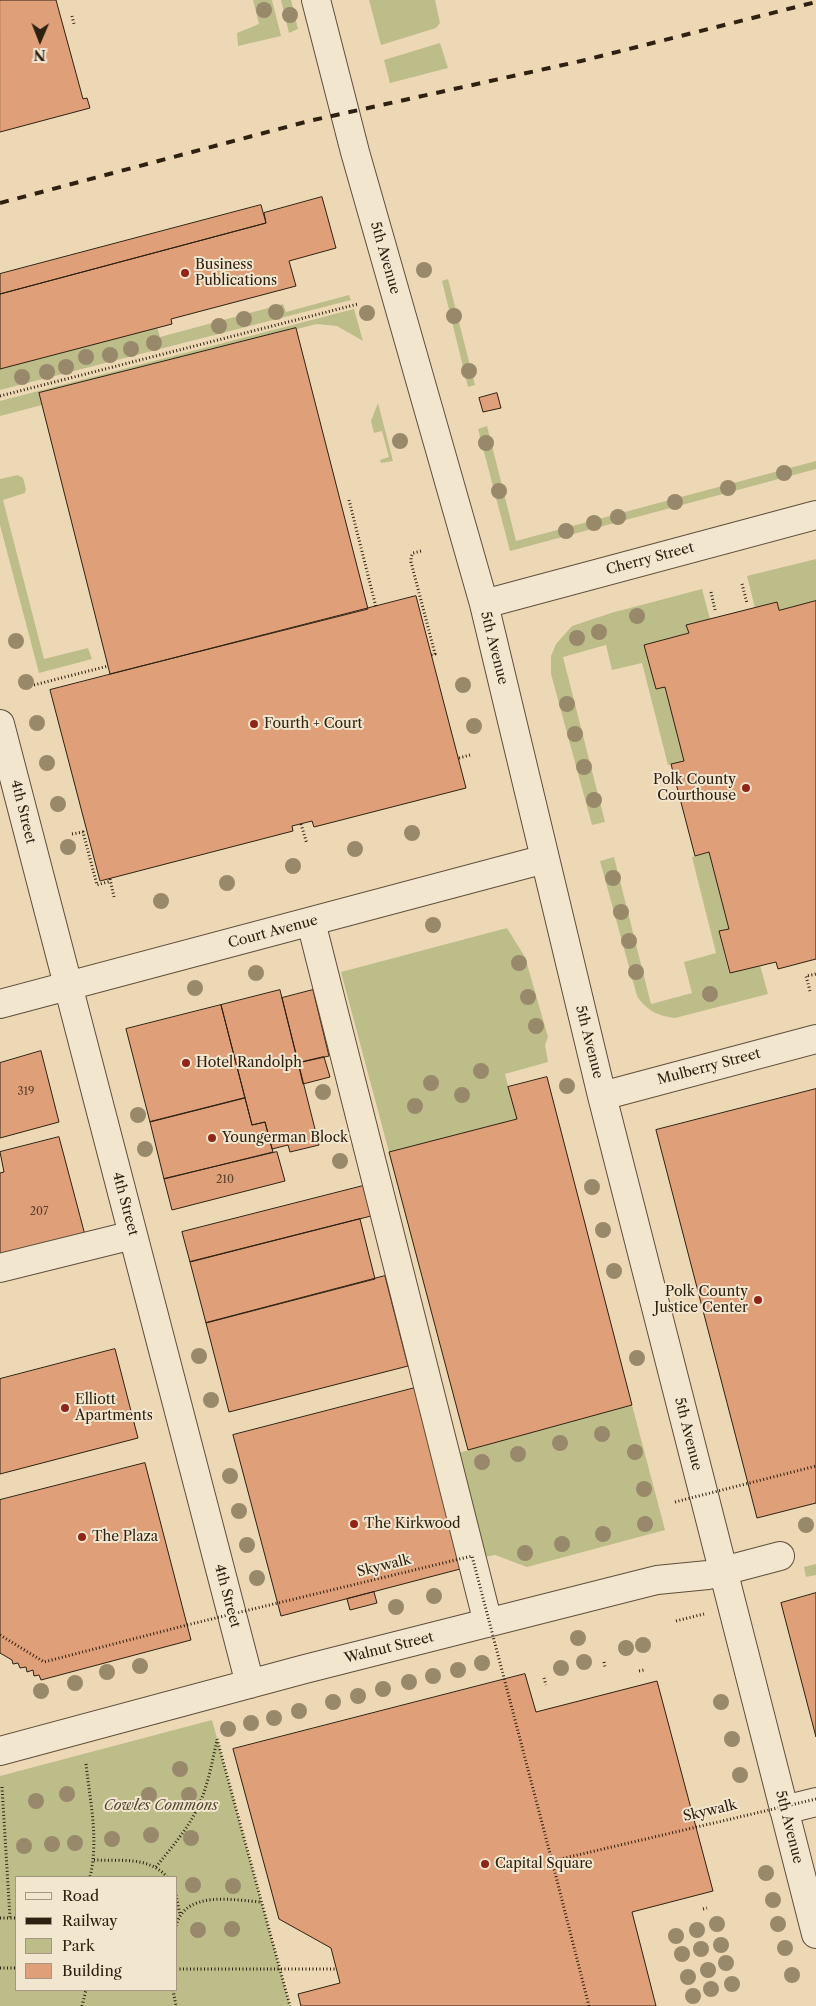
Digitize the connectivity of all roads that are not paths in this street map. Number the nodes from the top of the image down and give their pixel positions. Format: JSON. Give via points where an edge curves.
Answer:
{"nodes":[{"id":1,"x":316,"y":0,"type":"edge"},
{"id":2,"x":816,"y":515,"type":"edge"},
{"id":3,"x":484,"y":604,"type":"junction"},
{"id":4,"x":0,"y":724,"type":"edge"},
{"id":5,"x":545,"y":859,"type":"junction"},
{"id":6,"x":311,"y":922,"type":"junction"},
{"id":7,"x":68,"y":986,"type":"junction"},
{"id":8,"x":0,"y":1004,"type":"edge"},
{"id":9,"x":816,"y":1038,"type":"edge"},
{"id":10,"x":602,"y":1096,"type":"junction"},
{"id":11,"x":133,"y":1235,"type":"junction"},
{"id":12,"x":0,"y":1268,"type":"edge"},
{"id":13,"x":780,"y":1556,"type":"dead end"},
{"id":14,"x":723,"y":1571,"type":"junction"},
{"id":15,"x":488,"y":1622,"type":"junction"},
{"id":16,"x":250,"y":1684,"type":"junction"},
{"id":17,"x":0,"y":1751,"type":"edge"},
{"id":18,"x":816,"y":1800,"type":"edge"},
{"id":19,"x":784,"y":1810,"type":"junction"},
{"id":20,"x":816,"y":1934,"type":"edge"}],
"edges":[{"from":1,"to":3,"type":"street","name":"5th Avenue","via":[[355,152]]},
{"from":2,"to":3,"type":"street","name":"Cherry Street"},
{"from":3,"to":5,"type":"street","name":"5th Avenue"},
{"from":4,"to":7,"type":"street","name":"4th Street"},
{"from":5,"to":6,"type":"street","name":"Court Avenue"},
{"from":5,"to":10,"type":"street","name":"5th Avenue"},
{"from":6,"to":7,"type":"street","name":"Court Avenue"},
{"from":6,"to":15,"type":"street"},
{"from":7,"to":8,"type":"street","name":"Court Avenue"},
{"from":7,"to":11,"type":"street","name":"4th Street"},
{"from":9,"to":10,"type":"street","name":"Mulberry Street"},
{"from":10,"to":14,"type":"street","name":"5th Avenue"},
{"from":11,"to":12,"type":"street"},
{"from":11,"to":16,"type":"street","name":"4th Street"},
{"from":13,"to":14,"type":"street","name":"Walnut Street"},
{"from":14,"to":15,"type":"street","name":"Walnut Street","via":[[637,1585]]},
{"from":14,"to":19,"type":"street","name":"5th Avenue"},
{"from":15,"to":16,"type":"street","name":"Walnut Street"},
{"from":16,"to":17,"type":"street","name":"Walnut Street"},
{"from":18,"to":19,"type":"street"},
{"from":19,"to":20,"type":"street","name":"5th Avenue"}]}
